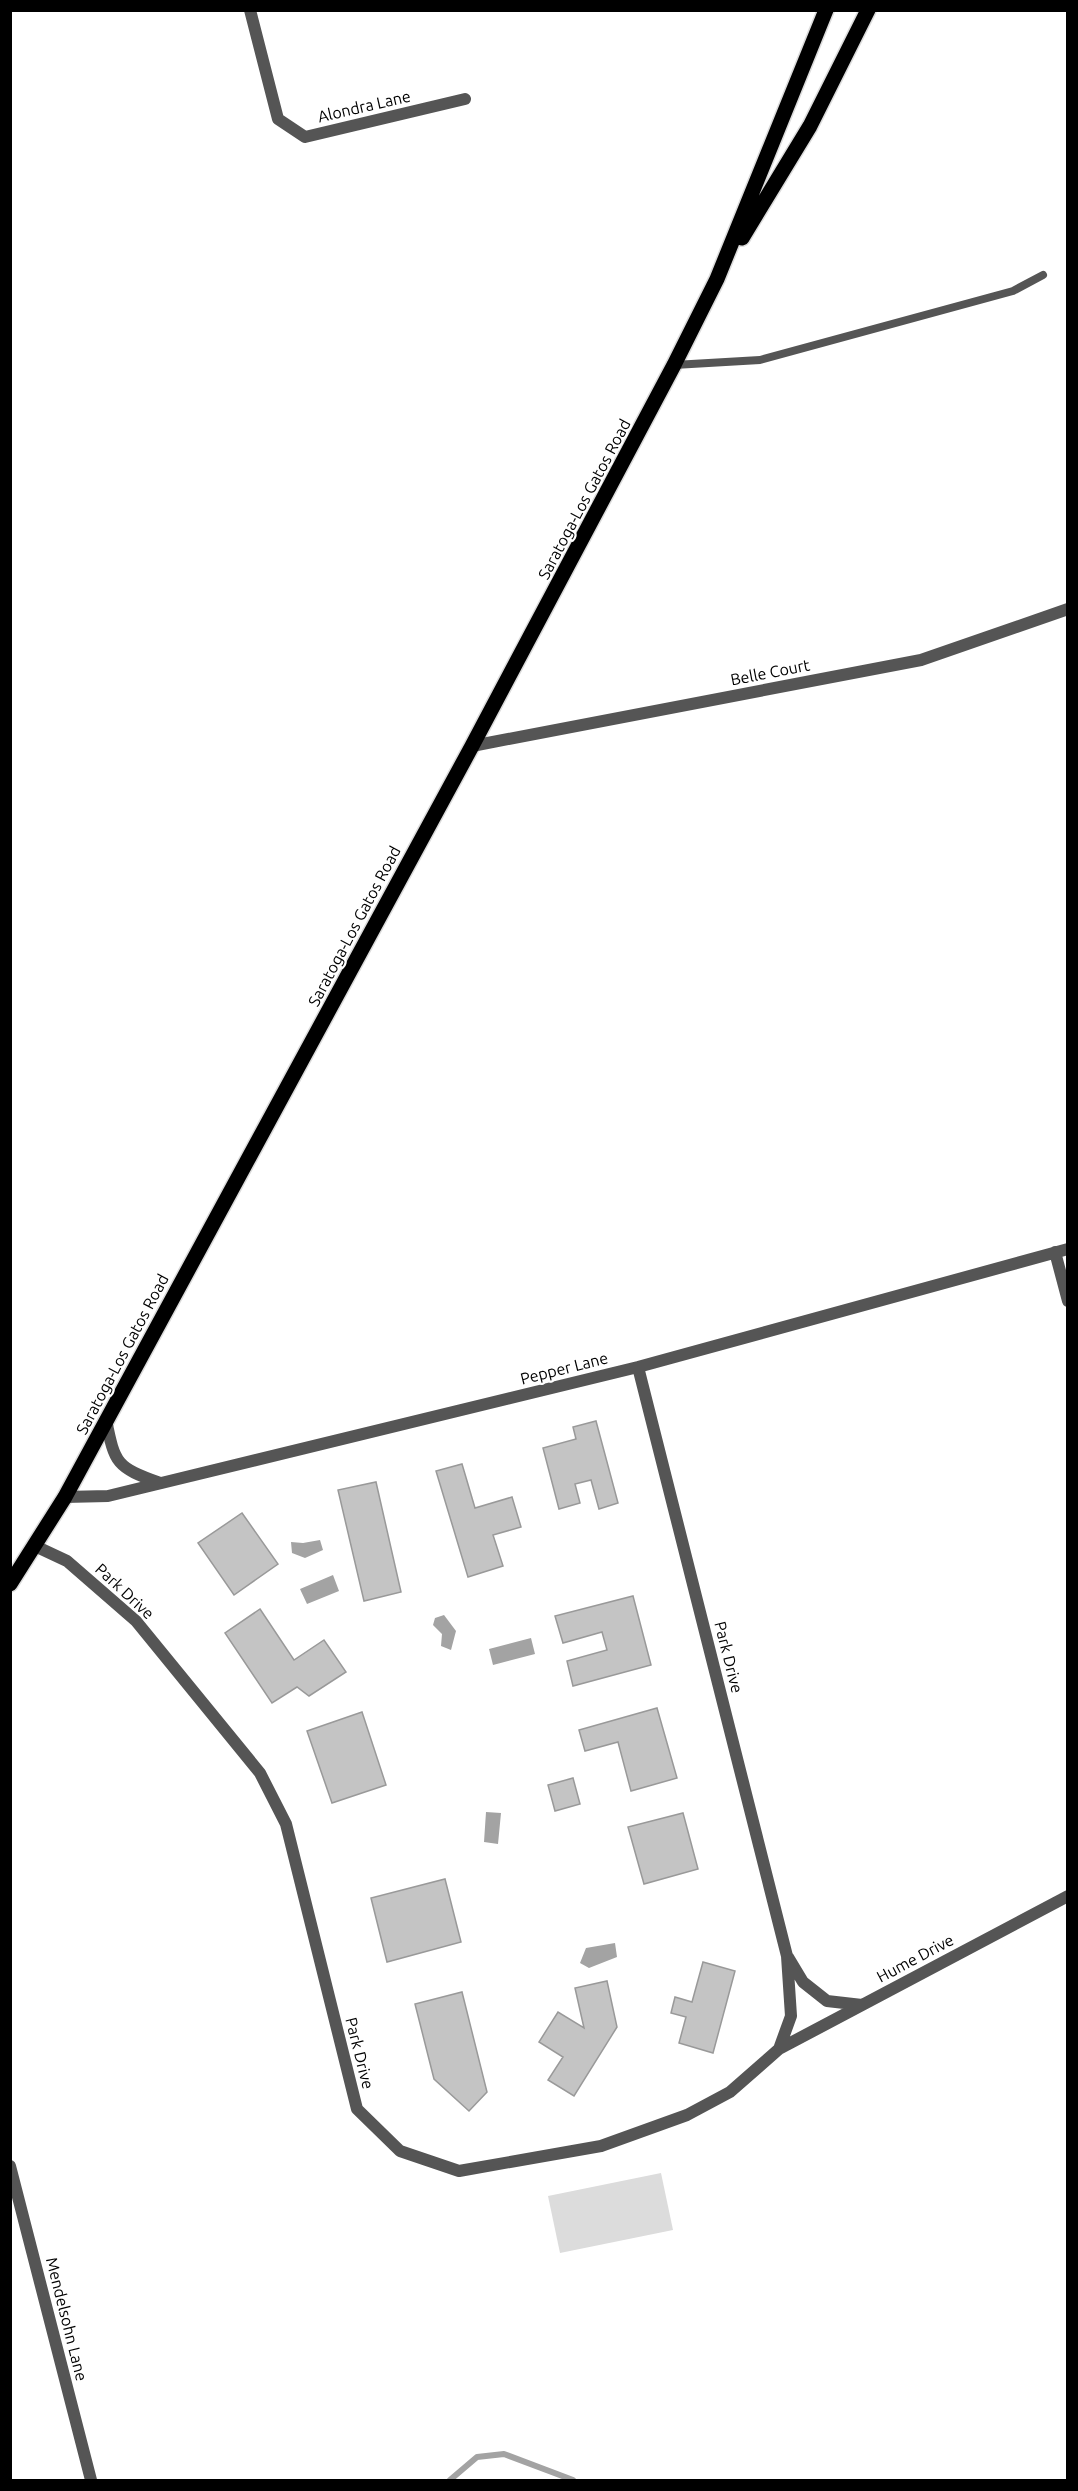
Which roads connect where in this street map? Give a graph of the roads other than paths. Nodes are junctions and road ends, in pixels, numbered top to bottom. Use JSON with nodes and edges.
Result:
{"nodes":[{"id":1,"x":250,"y":10,"type":"edge"},
{"id":2,"x":826,"y":10,"type":"edge"},
{"id":3,"x":868,"y":10,"type":"edge"},
{"id":4,"x":465,"y":99,"type":"dead end"},
{"id":5,"x":1043,"y":275,"type":"dead end"},
{"id":6,"x":717,"y":279,"type":"junction"},
{"id":7,"x":674,"y":365,"type":"junction"},
{"id":8,"x":1068,"y":609,"type":"edge"},
{"id":9,"x":472,"y":746,"type":"junction"},
{"id":10,"x":1061,"y":1250,"type":"edge"},
{"id":11,"x":1068,"y":1301,"type":"edge"},
{"id":12,"x":638,"y":1366,"type":"junction"},
{"id":13,"x":106,"y":1420,"type":"junction"},
{"id":14,"x":161,"y":1483,"type":"junction"},
{"id":15,"x":65,"y":1497,"type":"junction"},
{"id":16,"x":35,"y":1546,"type":"junction"},
{"id":17,"x":10,"y":1584,"type":"edge"},
{"id":18,"x":1068,"y":1896,"type":"edge"},
{"id":19,"x":788,"y":1956,"type":"junction"},
{"id":20,"x":862,"y":2005,"type":"junction"},
{"id":21,"x":778,"y":2049,"type":"junction"},
{"id":22,"x":10,"y":2166,"type":"edge"},
{"id":23,"x":91,"y":2481,"type":"edge"}],
"edges":[{"from":1,"to":4,"type":"street","name":"Alondra Lane"},
{"from":2,"to":6,"type":"main road","name":"Saratoga-Los Gatos Road"},
{"from":3,"to":6,"type":"main road","name":"Saratoga-Los Gatos Road"},
{"from":5,"to":7,"type":"lane"},
{"from":6,"to":7,"type":"main road","name":"Saratoga-Los Gatos Road"},
{"from":7,"to":9,"type":"main road","name":"Saratoga-Los Gatos Road"},
{"from":8,"to":9,"type":"street","name":"Belle Court"},
{"from":9,"to":13,"type":"main road","name":"Saratoga-Los Gatos Road"},
{"from":10,"to":11,"type":"street"},
{"from":10,"to":12,"type":"street","name":"Pepper Lane"},
{"from":12,"to":14,"type":"street","name":"Pepper Lane"},
{"from":12,"to":19,"type":"street","name":"Park Drive"},
{"from":13,"to":14,"type":"street"},
{"from":13,"to":15,"type":"main road","name":"Saratoga-Los Gatos Road"},
{"from":14,"to":15,"type":"street","name":"Pepper Lane"},
{"from":15,"to":16,"type":"main road","name":"Saratoga-Los Gatos Road"},
{"from":16,"to":17,"type":"main road","name":"Saratoga-Los Gatos Road"},
{"from":16,"to":21,"type":"street","name":"Park Drive"},
{"from":18,"to":20,"type":"street","name":"Hume Drive"},
{"from":19,"to":20,"type":"street","name":"Park Drive"},
{"from":19,"to":21,"type":"street","name":"Park Drive"},
{"from":20,"to":21,"type":"street","name":"Hume Drive"},
{"from":22,"to":23,"type":"street","name":"Mendelsohn Lane"}]}
